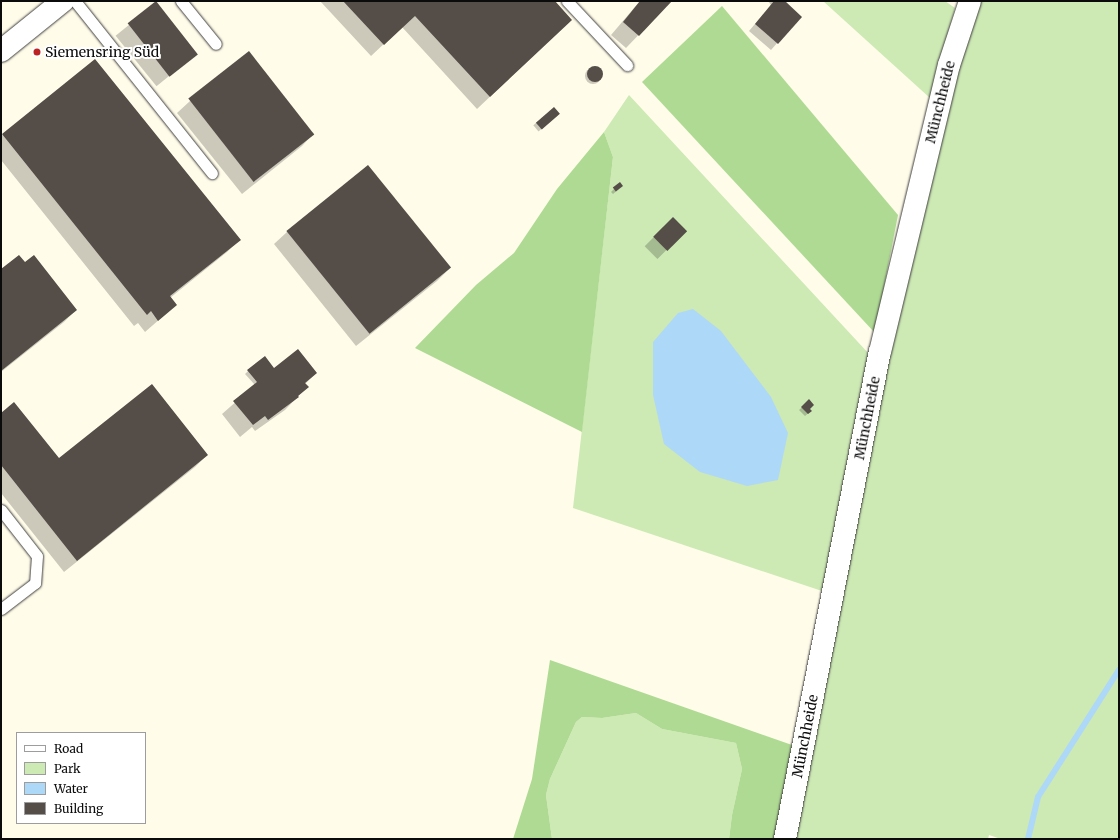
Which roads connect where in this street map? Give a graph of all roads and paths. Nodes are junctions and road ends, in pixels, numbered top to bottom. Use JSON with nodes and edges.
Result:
{"nodes":[{"id":1,"x":63,"y":1,"type":"edge"},
{"id":2,"x":75,"y":1,"type":"edge"},
{"id":3,"x":181,"y":1,"type":"edge"},
{"id":4,"x":567,"y":1,"type":"edge"},
{"id":5,"x":970,"y":1,"type":"edge"},
{"id":6,"x":216,"y":44,"type":"dead end"},
{"id":7,"x":1,"y":52,"type":"edge"},
{"id":8,"x":627,"y":65,"type":"dead end"},
{"id":9,"x":212,"y":173,"type":"dead end"},
{"id":10,"x":1,"y":510,"type":"edge"},
{"id":11,"x":1,"y":609,"type":"edge"},
{"id":12,"x":785,"y":839,"type":"edge"}],
"edges":[{"from":1,"to":7,"type":"street"},
{"from":2,"to":9,"type":"lane"},
{"from":3,"to":6,"type":"lane"},
{"from":4,"to":8,"type":"lane"},
{"from":5,"to":12,"type":"street","name":"Münchheide"},
{"from":10,"to":11,"type":"lane"}]}
